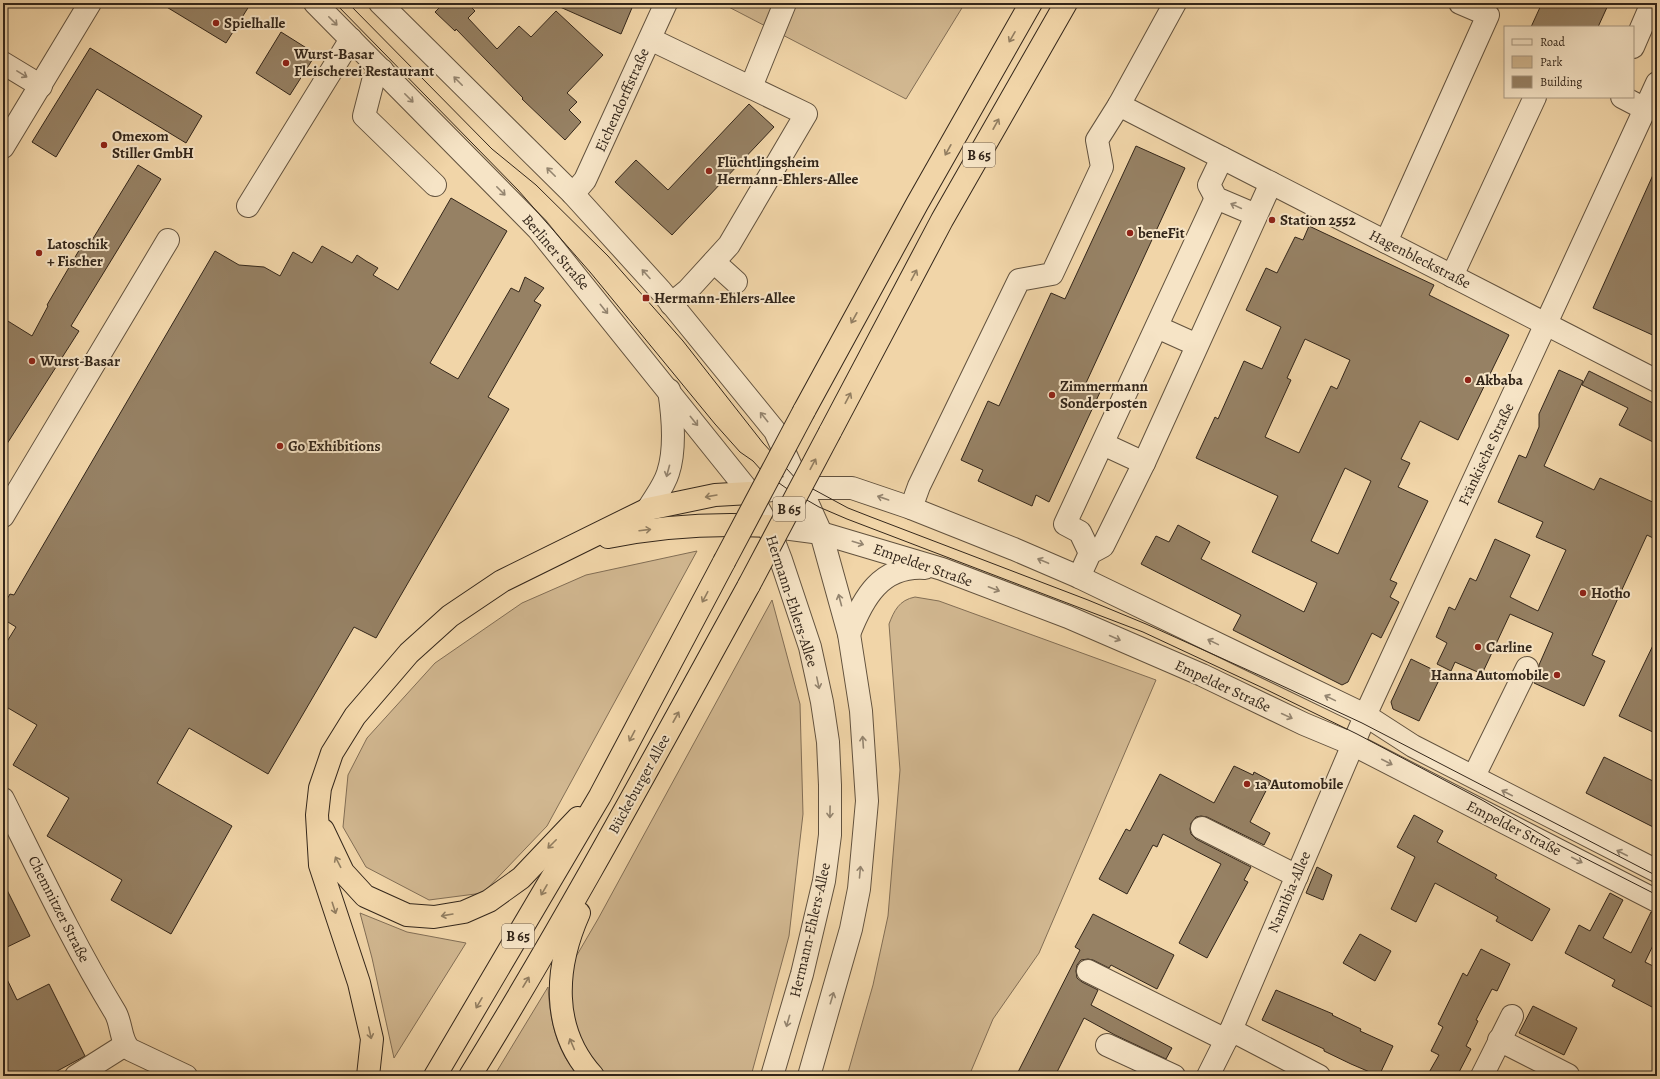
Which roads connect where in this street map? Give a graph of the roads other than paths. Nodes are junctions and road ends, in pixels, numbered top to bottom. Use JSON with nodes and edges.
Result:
{"nodes":[{"id":1,"x":315,"y":3,"type":"edge"},
{"id":2,"x":666,"y":3,"type":"edge"},
{"id":3,"x":785,"y":3,"type":"edge"},
{"id":4,"x":1032,"y":3,"type":"edge"},
{"id":5,"x":1066,"y":3,"type":"edge"},
{"id":6,"x":1175,"y":3,"type":"edge"},
{"id":7,"x":1460,"y":3,"type":"edge"},
{"id":8,"x":1652,"y":3,"type":"edge"},
{"id":9,"x":85,"y":5,"type":"edge"},
{"id":10,"x":386,"y":5,"type":"edge"},
{"id":11,"x":350,"y":39,"type":"junction"},
{"id":12,"x":650,"y":39,"type":"junction"},
{"id":13,"x":1634,"y":45,"type":"edge"},
{"id":14,"x":3,"y":63,"type":"edge"},
{"id":15,"x":382,"y":70,"type":"junction"},
{"id":16,"x":1657,"y":83,"type":"edge"},
{"id":17,"x":41,"y":86,"type":"junction"},
{"id":18,"x":751,"y":88,"type":"junction"},
{"id":19,"x":1535,"y":98,"type":"edge"},
{"id":20,"x":1624,"y":98,"type":"edge"},
{"id":21,"x":1119,"y":105,"type":"junction"},
{"id":22,"x":1645,"y":109,"type":"junction"},
{"id":23,"x":3,"y":147,"type":"edge"},
{"id":24,"x":1222,"y":158,"type":"junction"},
{"id":25,"x":1271,"y":182,"type":"junction"},
{"id":26,"x":435,"y":185,"type":"dead end"},
{"id":27,"x":573,"y":194,"type":"junction"},
{"id":28,"x":1216,"y":198,"type":"junction"},
{"id":29,"x":248,"y":206,"type":"dead end"},
{"id":30,"x":1256,"y":215,"type":"junction"},
{"id":31,"x":168,"y":240,"type":"dead end"},
{"id":32,"x":1386,"y":242,"type":"junction"},
{"id":33,"x":714,"y":262,"type":"junction"},
{"id":34,"x":1452,"y":276,"type":"junction"},
{"id":35,"x":736,"y":282,"type":"dead end"},
{"id":36,"x":672,"y":304,"type":"junction"},
{"id":37,"x":1546,"y":324,"type":"junction"},
{"id":38,"x":1157,"y":327,"type":"junction"},
{"id":39,"x":1197,"y":345,"type":"junction"},
{"id":40,"x":1657,"y":381,"type":"edge"},
{"id":41,"x":669,"y":390,"type":"junction"},
{"id":42,"x":780,"y":440,"type":"junction"},
{"id":43,"x":1103,"y":444,"type":"junction"},
{"id":44,"x":1144,"y":463,"type":"junction"},
{"id":45,"x":802,"y":488,"type":"junction"},
{"id":46,"x":750,"y":493,"type":"junction"},
{"id":47,"x":911,"y":508,"type":"junction"},
{"id":48,"x":648,"y":509,"type":"junction"},
{"id":49,"x":3,"y":516,"type":"edge"},
{"id":50,"x":733,"y":524,"type":"junction"},
{"id":51,"x":768,"y":526,"type":"junction"},
{"id":52,"x":821,"y":532,"type":"junction"},
{"id":53,"x":579,"y":542,"type":"junction"},
{"id":54,"x":1090,"y":553,"type":"junction"},
{"id":55,"x":942,"y":569,"type":"junction"},
{"id":56,"x":1079,"y":577,"type":"junction"},
{"id":57,"x":849,"y":634,"type":"junction"},
{"id":58,"x":1526,"y":668,"type":"dead end"},
{"id":59,"x":1365,"y":715,"type":"junction"},
{"id":60,"x":1352,"y":744,"type":"junction"},
{"id":61,"x":1474,"y":776,"type":"junction"},
{"id":62,"x":600,"y":796,"type":"junction"},
{"id":63,"x":3,"y":799,"type":"edge"},
{"id":64,"x":317,"y":815,"type":"junction"},
{"id":65,"x":617,"y":824,"type":"junction"},
{"id":66,"x":1202,"y":828,"type":"dead end"},
{"id":67,"x":1657,"y":871,"type":"edge"},
{"id":68,"x":1297,"y":876,"type":"junction"},
{"id":69,"x":1657,"y":901,"type":"edge"},
{"id":70,"x":1088,"y":970,"type":"dead end"},
{"id":71,"x":1512,"y":1016,"type":"dead end"},
{"id":72,"x":1229,"y":1035,"type":"junction"},
{"id":73,"x":1499,"y":1040,"type":"junction"},
{"id":74,"x":125,"y":1045,"type":"junction"},
{"id":75,"x":1107,"y":1045,"type":"dead end"},
{"id":76,"x":1568,"y":1074,"type":"dead end"},
{"id":77,"x":76,"y":1076,"type":"edge"},
{"id":78,"x":186,"y":1076,"type":"edge"},
{"id":79,"x":368,"y":1076,"type":"edge"},
{"id":80,"x":435,"y":1076,"type":"edge"},
{"id":81,"x":470,"y":1076,"type":"edge"},
{"id":82,"x":593,"y":1076,"type":"edge"},
{"id":83,"x":772,"y":1076,"type":"edge"},
{"id":84,"x":808,"y":1076,"type":"edge"},
{"id":85,"x":1174,"y":1076,"type":"edge"},
{"id":86,"x":1208,"y":1076,"type":"edge"},
{"id":87,"x":1319,"y":1076,"type":"edge"},
{"id":88,"x":1482,"y":1076,"type":"edge"}],
"edges":[{"from":1,"to":11,"type":"street","name":"Berliner Straße","one_way":true},
{"from":2,"to":12,"type":"street","name":"Eichendorffstraße"},
{"from":3,"to":18,"type":"street"},
{"from":4,"to":62,"type":"highway","name":"Bückeburger Allee","number":"B 65","one_way":true,"bridge":true},
{"from":65,"to":5,"type":"highway","name":"Bückeburger Allee","number":"B 65","one_way":true,"bridge":true},
{"from":6,"to":21,"type":"street"},
{"from":7,"to":32,"type":"street"},
{"from":8,"to":13,"type":"street"},
{"from":9,"to":17,"type":"street"},
{"from":27,"to":10,"type":"street","one_way":true},
{"from":11,"to":15,"type":"street","name":"Berliner Straße"},
{"from":11,"to":29,"type":"street"},
{"from":12,"to":18,"type":"street"},
{"from":12,"to":27,"type":"street","name":"Eichendorffstraße"},
{"from":14,"to":17,"type":"street","one_way":true},
{"from":15,"to":26,"type":"street"},
{"from":15,"to":41,"type":"street","name":"Berliner Straße","one_way":true},
{"from":16,"to":22,"type":"street","name":"Fränkische Straße"},
{"from":17,"to":23,"type":"street"},
{"from":18,"to":33,"type":"street"},
{"from":19,"to":34,"type":"street"},
{"from":20,"to":22,"type":"street"},
{"from":21,"to":24,"type":"street","name":"Hagenbleckstraße"},
{"from":21,"to":47,"type":"street"},
{"from":22,"to":37,"type":"street","name":"Fränkische Straße"},
{"from":24,"to":25,"type":"street","name":"Hagenbleckstraße"},
{"from":24,"to":28,"type":"street"},
{"from":25,"to":30,"type":"street"},
{"from":25,"to":32,"type":"street","name":"Hagenbleckstraße"},
{"from":36,"to":27,"type":"street","one_way":true},
{"from":30,"to":28,"type":"street","one_way":true},
{"from":28,"to":38,"type":"street"},
{"from":30,"to":39,"type":"street"},
{"from":31,"to":49,"type":"street"},
{"from":32,"to":34,"type":"street","name":"Hagenbleckstraße"},
{"from":33,"to":35,"type":"street"},
{"from":33,"to":36,"type":"street"},
{"from":34,"to":37,"type":"street","name":"Hagenbleckstraße"},
{"from":42,"to":36,"type":"street","one_way":true},
{"from":37,"to":40,"type":"street","name":"Hagenbleckstraße"},
{"from":37,"to":59,"type":"street","name":"Fränkische Straße"},
{"from":38,"to":39,"type":"street"},
{"from":38,"to":43,"type":"street"},
{"from":39,"to":44,"type":"street"},
{"from":41,"to":46,"type":"street","name":"Berliner Straße","one_way":true},
{"from":41,"to":48,"type":"street","one_way":true},
{"from":42,"to":45,"type":"street"},
{"from":42,"to":46,"type":"street"},
{"from":43,"to":44,"type":"street"},
{"from":43,"to":54,"type":"street"},
{"from":44,"to":54,"type":"street"},
{"from":45,"to":46,"type":"street"},
{"from":47,"to":45,"type":"street","name":"Empelder Straße","one_way":true},
{"from":45,"to":52,"type":"street"},
{"from":46,"to":48,"type":"highway","one_way":true},
{"from":46,"to":50,"type":"street"},
{"from":46,"to":51,"type":"street","name":"Berliner Straße"},
{"from":56,"to":47,"type":"street","name":"Empelder Straße","one_way":true},
{"from":48,"to":53,"type":"highway"},
{"from":50,"to":51,"type":"highway"},
{"from":53,"to":50,"type":"highway","one_way":true},
{"from":51,"to":52,"type":"street","name":"Empelder Straße"},
{"from":51,"to":83,"type":"street","name":"Hermann-Ehlers-Allee","one_way":true},
{"from":52,"to":55,"type":"street","name":"Empelder Straße","one_way":true},
{"from":57,"to":52,"type":"street","one_way":true},
{"from":53,"to":64,"type":"highway"},
{"from":54,"to":56,"type":"street"},
{"from":55,"to":57,"type":"street"},
{"from":55,"to":60,"type":"street","name":"Empelder Straße","one_way":true},
{"from":59,"to":56,"type":"street","name":"Empelder Straße","one_way":true},
{"from":84,"to":57,"type":"street","one_way":true},
{"from":58,"to":61,"type":"street"},
{"from":59,"to":60,"type":"street","name":"Fränkische Straße"},
{"from":59,"to":61,"type":"street","name":"Empelder Straße"},
{"from":60,"to":68,"type":"street","name":"Namibia-Allee"},
{"from":60,"to":69,"type":"street","name":"Empelder Straße","one_way":true},
{"from":67,"to":61,"type":"street","name":"Empelder Straße","one_way":true},
{"from":62,"to":64,"type":"highway","one_way":true},
{"from":62,"to":80,"type":"highway","name":"Bückeburger Allee","number":"B 65","one_way":true},
{"from":63,"to":74,"type":"street","name":"Chemnitzer Straße"},
{"from":64,"to":79,"type":"highway","one_way":true},
{"from":81,"to":65,"type":"highway","name":"Bückeburger Allee","number":"B 65","one_way":true},
{"from":82,"to":65,"type":"highway","one_way":true},
{"from":66,"to":68,"type":"street"},
{"from":68,"to":72,"type":"street","name":"Namibia-Allee"},
{"from":70,"to":72,"type":"street"},
{"from":71,"to":73,"type":"street"},
{"from":72,"to":86,"type":"street","name":"Namibia-Allee"},
{"from":72,"to":87,"type":"street"},
{"from":73,"to":76,"type":"street"},
{"from":73,"to":88,"type":"street"},
{"from":74,"to":77,"type":"street"},
{"from":74,"to":78,"type":"street"},
{"from":75,"to":85,"type":"street"}]}
